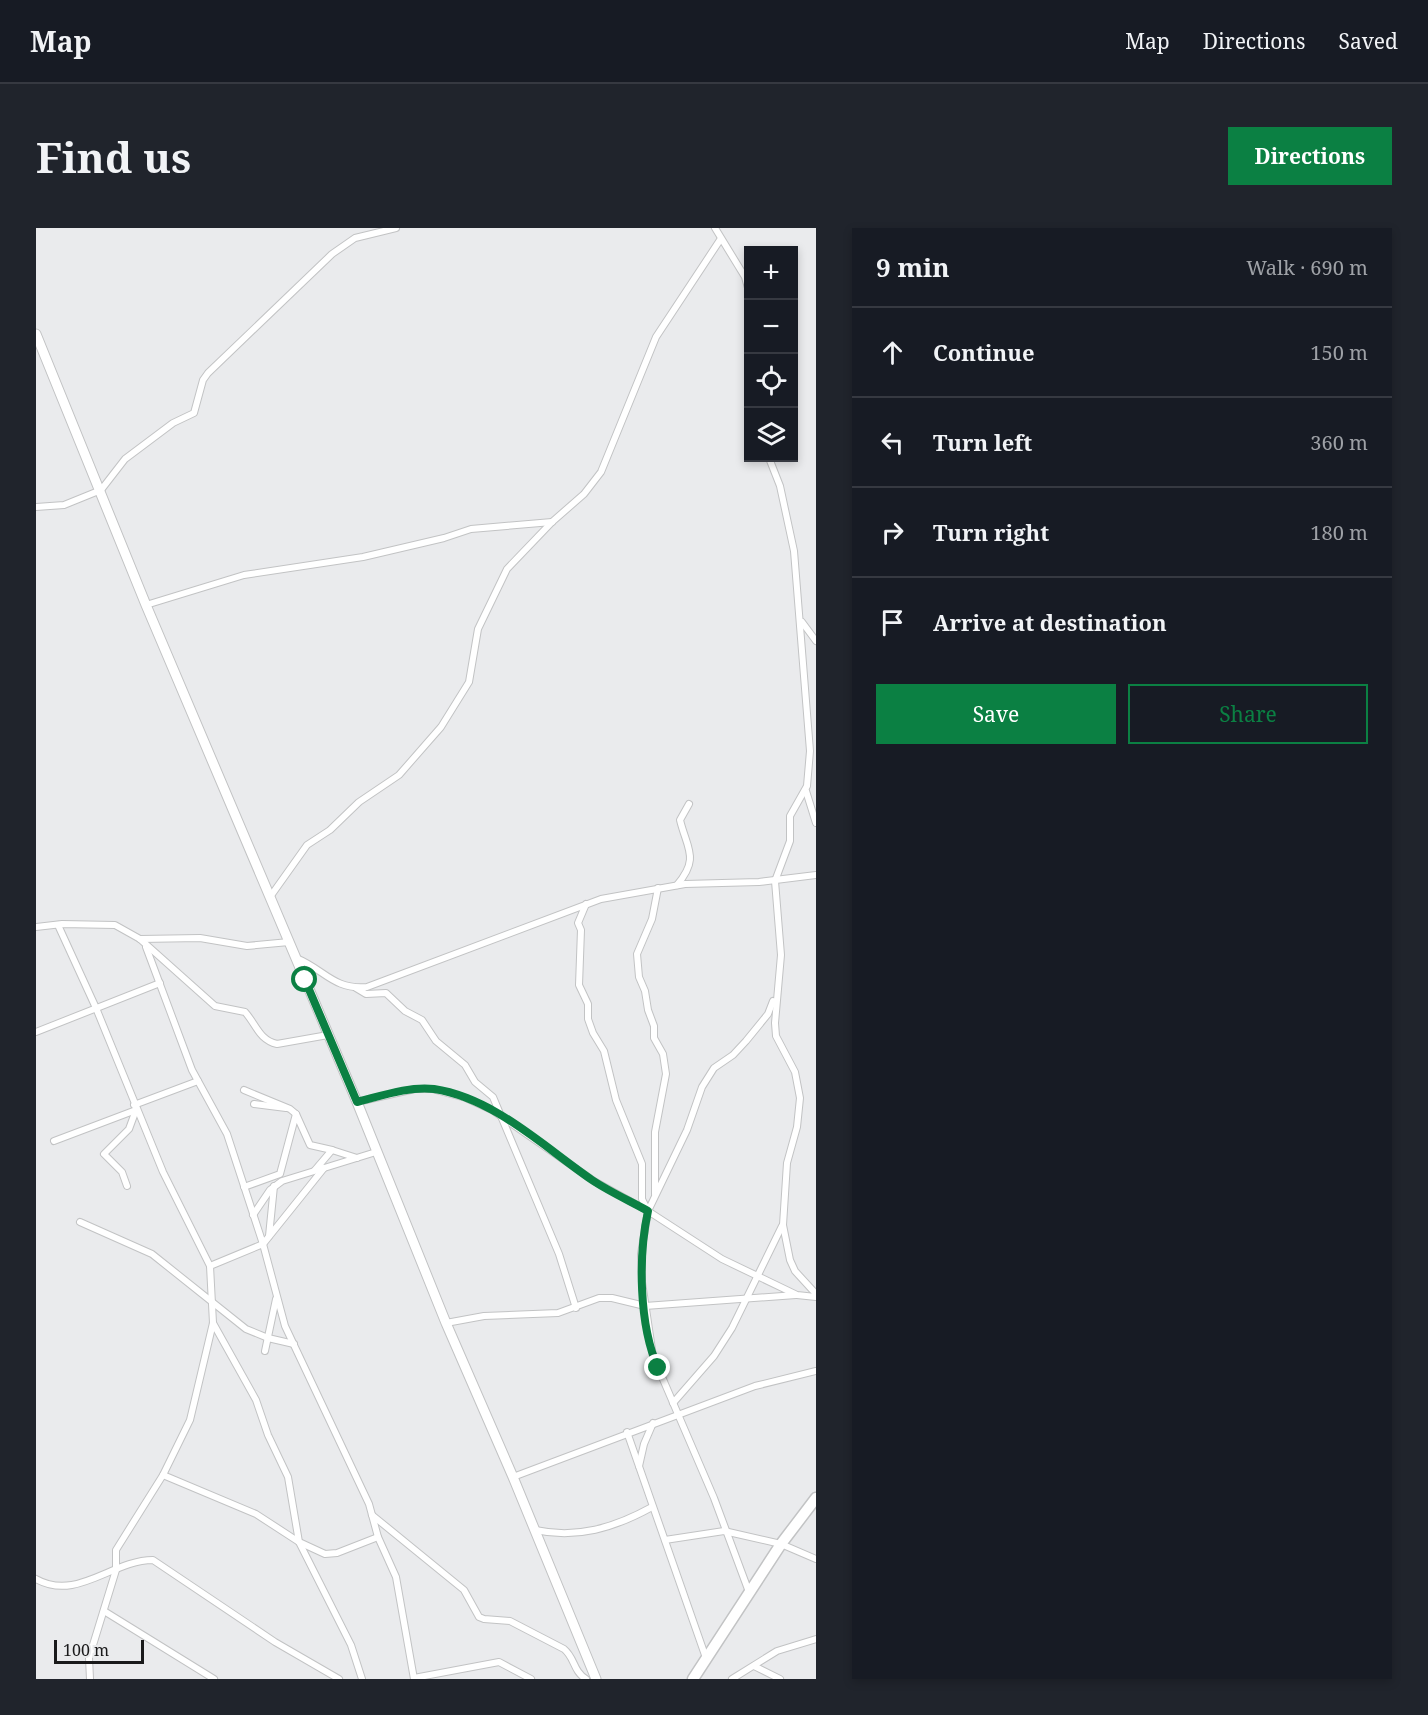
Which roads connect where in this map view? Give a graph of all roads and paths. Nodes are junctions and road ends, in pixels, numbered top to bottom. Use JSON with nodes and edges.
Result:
{"nodes":[{"id":1,"x":396,"y":228,"type":"edge"},
{"id":2,"x":715,"y":228,"type":"edge"},
{"id":3,"x":720,"y":240,"type":"junction"},
{"id":4,"x":744,"y":278,"type":"edge"},
{"id":5,"x":36,"y":334,"type":"edge"},
{"id":6,"x":770,"y":462,"type":"edge"},
{"id":7,"x":101,"y":490,"type":"junction"},
{"id":8,"x":36,"y":507,"type":"edge"},
{"id":9,"x":552,"y":522,"type":"junction"},
{"id":10,"x":146,"y":605,"type":"junction"},
{"id":11,"x":801,"y":619,"type":"junction"},
{"id":12,"x":816,"y":641,"type":"edge"},
{"id":13,"x":806,"y":791,"type":"junction"},
{"id":14,"x":689,"y":804,"type":"dead end"},
{"id":15,"x":816,"y":823,"type":"edge"},
{"id":16,"x":816,"y":875,"type":"edge"},
{"id":17,"x":775,"y":880,"type":"junction"},
{"id":18,"x":676,"y":885,"type":"junction"},
{"id":19,"x":658,"y":888,"type":"junction"},
{"id":20,"x":270,"y":897,"type":"junction"},
{"id":21,"x":586,"y":904,"type":"junction"},
{"id":22,"x":57,"y":925,"type":"junction"},
{"id":23,"x":36,"y":927,"type":"edge"},
{"id":24,"x":140,"y":939,"type":"junction"},
{"id":25,"x":289,"y":942,"type":"junction"},
{"id":26,"x":146,"y":947,"type":"junction"},
{"id":27,"x":296,"y":958,"type":"junction"},
{"id":28,"x":160,"y":983,"type":"junction"},
{"id":29,"x":356,"y":988,"type":"junction"},
{"id":30,"x":777,"y":992,"type":"junction"},
{"id":31,"x":96,"y":1008,"type":"junction"},
{"id":32,"x":36,"y":1032,"type":"edge"},
{"id":33,"x":328,"y":1035,"type":"junction"},
{"id":34,"x":198,"y":1081,"type":"junction"},
{"id":35,"x":244,"y":1090,"type":"dead end"},
{"id":36,"x":357,"y":1102,"type":"junction"},
{"id":37,"x":254,"y":1104,"type":"dead end"},
{"id":38,"x":135,"y":1107,"type":"junction"},
{"id":39,"x":288,"y":1108,"type":"junction"},
{"id":40,"x":296,"y":1114,"type":"junction"},
{"id":41,"x":499,"y":1115,"type":"junction"},
{"id":42,"x":54,"y":1141,"type":"dead end"},
{"id":43,"x":332,"y":1150,"type":"junction"},
{"id":44,"x":376,"y":1152,"type":"junction"},
{"id":45,"x":357,"y":1158,"type":"junction"},
{"id":46,"x":324,"y":1168,"type":"junction"},
{"id":47,"x":315,"y":1171,"type":"junction"},
{"id":48,"x":127,"y":1186,"type":"dead end"},
{"id":49,"x":274,"y":1186,"type":"junction"},
{"id":50,"x":244,"y":1187,"type":"junction"},
{"id":51,"x":655,"y":1197,"type":"junction"},
{"id":52,"x":648,"y":1211,"type":"junction"},
{"id":53,"x":253,"y":1215,"type":"junction"},
{"id":54,"x":80,"y":1222,"type":"dead end"},
{"id":55,"x":783,"y":1225,"type":"junction"},
{"id":56,"x":269,"y":1237,"type":"junction"},
{"id":57,"x":263,"y":1244,"type":"junction"},
{"id":58,"x":210,"y":1266,"type":"junction"},
{"id":59,"x":756,"y":1277,"type":"junction"},
{"id":60,"x":797,"y":1295,"type":"junction"},
{"id":61,"x":816,"y":1295,"type":"edge"},
{"id":62,"x":276,"y":1296,"type":"junction"},
{"id":63,"x":744,"y":1299,"type":"junction"},
{"id":64,"x":211,"y":1300,"type":"junction"},
{"id":65,"x":645,"y":1306,"type":"junction"},
{"id":66,"x":576,"y":1308,"type":"junction"},
{"id":67,"x":213,"y":1323,"type":"junction"},
{"id":68,"x":446,"y":1323,"type":"junction"},
{"id":69,"x":266,"y":1338,"type":"junction"},
{"id":70,"x":294,"y":1344,"type":"junction"},
{"id":71,"x":264,"y":1351,"type":"dead end"},
{"id":72,"x":816,"y":1371,"type":"edge"},
{"id":73,"x":673,"y":1403,"type":"junction"},
{"id":74,"x":678,"y":1416,"type":"junction"},
{"id":75,"x":653,"y":1423,"type":"junction"},
{"id":76,"x":627,"y":1432,"type":"junction"},
{"id":77,"x":639,"y":1467,"type":"junction"},
{"id":78,"x":163,"y":1475,"type":"junction"},
{"id":79,"x":513,"y":1477,"type":"junction"},
{"id":80,"x":815,"y":1502,"type":"edge"},
{"id":81,"x":652,"y":1507,"type":"junction"},
{"id":82,"x":372,"y":1514,"type":"junction"},
{"id":83,"x":534,"y":1530,"type":"junction"},
{"id":84,"x":724,"y":1531,"type":"junction"},
{"id":85,"x":378,"y":1538,"type":"junction"},
{"id":86,"x":665,"y":1540,"type":"junction"},
{"id":87,"x":298,"y":1542,"type":"junction"},
{"id":88,"x":781,"y":1544,"type":"junction"},
{"id":89,"x":815,"y":1560,"type":"edge"},
{"id":90,"x":116,"y":1570,"type":"junction"},
{"id":91,"x":36,"y":1579,"type":"edge"},
{"id":92,"x":749,"y":1593,"type":"junction"},
{"id":93,"x":104,"y":1611,"type":"junction"},
{"id":94,"x":816,"y":1638,"type":"edge"},
{"id":95,"x":706,"y":1658,"type":"junction"},
{"id":96,"x":754,"y":1666,"type":"junction"},
{"id":97,"x":91,"y":1678,"type":"edge"},
{"id":98,"x":414,"y":1678,"type":"edge"},
{"id":99,"x":214,"y":1679,"type":"edge"},
{"id":100,"x":339,"y":1679,"type":"edge"},
{"id":101,"x":362,"y":1679,"type":"edge"},
{"id":102,"x":531,"y":1679,"type":"edge"},
{"id":103,"x":586,"y":1679,"type":"edge"},
{"id":104,"x":596,"y":1679,"type":"edge"},
{"id":105,"x":693,"y":1679,"type":"edge"},
{"id":106,"x":732,"y":1679,"type":"edge"},
{"id":107,"x":780,"y":1679,"type":"edge"}],
"edges":[{"from":1,"to":7,"type":"street"},
{"from":2,"to":3,"type":"street"},
{"from":3,"to":4,"type":"street"},
{"from":3,"to":9,"type":"street"},
{"from":5,"to":7,"type":"main road"},
{"from":6,"to":11,"type":"street"},
{"from":7,"to":8,"type":"street"},
{"from":7,"to":10,"type":"main road"},
{"from":9,"to":10,"type":"street"},
{"from":9,"to":20,"type":"street"},
{"from":10,"to":20,"type":"main road"},
{"from":11,"to":12,"type":"street"},
{"from":11,"to":13,"type":"street"},
{"from":13,"to":15,"type":"street"},
{"from":13,"to":17,"type":"street"},
{"from":14,"to":18,"type":"street"},
{"from":16,"to":17,"type":"street"},
{"from":17,"to":18,"type":"street"},
{"from":17,"to":30,"type":"street"},
{"from":18,"to":19,"type":"street"},
{"from":19,"to":21,"type":"street"},
{"from":19,"to":51,"type":"street"},
{"from":20,"to":25,"type":"main road"},
{"from":21,"to":29,"type":"street"},
{"from":21,"to":52,"type":"street"},
{"from":22,"to":23,"type":"street"},
{"from":22,"to":24,"type":"street"},
{"from":22,"to":31,"type":"street"},
{"from":24,"to":25,"type":"street"},
{"from":24,"to":26,"type":"street"},
{"from":25,"to":27,"type":"main road"},
{"from":26,"to":28,"type":"street"},
{"from":26,"to":33,"type":"street"},
{"from":27,"to":29,"type":"street"},
{"from":27,"to":33,"type":"main road"},
{"from":28,"to":31,"type":"street"},
{"from":28,"to":34,"type":"street"},
{"from":29,"to":41,"type":"street"},
{"from":30,"to":51,"type":"street"},
{"from":30,"to":55,"type":"street"},
{"from":31,"to":32,"type":"street"},
{"from":31,"to":38,"type":"street"},
{"from":33,"to":36,"type":"main road"},
{"from":34,"to":38,"type":"street"},
{"from":34,"to":50,"type":"street"},
{"from":35,"to":39,"type":"street"},
{"from":36,"to":41,"type":"street"},
{"from":36,"to":44,"type":"main road"},
{"from":37,"to":39,"type":"street"},
{"from":38,"to":42,"type":"street"},
{"from":38,"to":48,"type":"street"},
{"from":38,"to":58,"type":"street"},
{"from":39,"to":40,"type":"street"},
{"from":40,"to":43,"type":"street"},
{"from":40,"to":50,"type":"street"},
{"from":41,"to":52,"type":"street"},
{"from":41,"to":66,"type":"street"},
{"from":43,"to":45,"type":"street"},
{"from":43,"to":47,"type":"street"},
{"from":44,"to":45,"type":"street"},
{"from":44,"to":68,"type":"main road"},
{"from":45,"to":46,"type":"street"},
{"from":46,"to":47,"type":"street"},
{"from":46,"to":56,"type":"street"},
{"from":47,"to":49,"type":"street"},
{"from":49,"to":53,"type":"street"},
{"from":49,"to":56,"type":"street"},
{"from":50,"to":53,"type":"street"},
{"from":51,"to":52,"type":"street"},
{"from":52,"to":59,"type":"street"},
{"from":52,"to":65,"type":"street"},
{"from":53,"to":57,"type":"street"},
{"from":54,"to":64,"type":"street"},
{"from":55,"to":59,"type":"street"},
{"from":55,"to":61,"type":"street"},
{"from":56,"to":57,"type":"street"},
{"from":57,"to":58,"type":"street"},
{"from":57,"to":62,"type":"street"},
{"from":58,"to":64,"type":"street"},
{"from":59,"to":60,"type":"street"},
{"from":59,"to":63,"type":"street"},
{"from":60,"to":61,"type":"street"},
{"from":60,"to":63,"type":"street"},
{"from":62,"to":69,"type":"street"},
{"from":62,"to":70,"type":"street"},
{"from":63,"to":65,"type":"street"},
{"from":63,"to":73,"type":"street"},
{"from":64,"to":67,"type":"street"},
{"from":64,"to":69,"type":"street"},
{"from":65,"to":66,"type":"street"},
{"from":65,"to":73,"type":"street"},
{"from":66,"to":68,"type":"street"},
{"from":67,"to":78,"type":"street"},
{"from":67,"to":87,"type":"street"},
{"from":68,"to":79,"type":"main road"},
{"from":69,"to":70,"type":"street"},
{"from":69,"to":71,"type":"street"},
{"from":70,"to":82,"type":"street"},
{"from":72,"to":74,"type":"street"},
{"from":73,"to":74,"type":"street"},
{"from":74,"to":75,"type":"street"},
{"from":74,"to":84,"type":"street"},
{"from":75,"to":76,"type":"street"},
{"from":75,"to":77,"type":"street"},
{"from":76,"to":77,"type":"street"},
{"from":76,"to":79,"type":"street"},
{"from":77,"to":81,"type":"street"},
{"from":78,"to":87,"type":"street"},
{"from":78,"to":90,"type":"street"},
{"from":79,"to":83,"type":"main road"},
{"from":80,"to":88,"type":"highway"},
{"from":81,"to":83,"type":"street"},
{"from":81,"to":86,"type":"street"},
{"from":82,"to":85,"type":"street"},
{"from":82,"to":103,"type":"street"},
{"from":83,"to":104,"type":"main road"},
{"from":84,"to":86,"type":"street"},
{"from":84,"to":88,"type":"street"},
{"from":84,"to":92,"type":"street"},
{"from":85,"to":87,"type":"street"},
{"from":85,"to":98,"type":"street"},
{"from":86,"to":95,"type":"street"},
{"from":87,"to":101,"type":"street"},
{"from":88,"to":89,"type":"street"},
{"from":88,"to":92,"type":"highway"},
{"from":90,"to":91,"type":"street"},
{"from":90,"to":93,"type":"street"},
{"from":90,"to":100,"type":"street"},
{"from":92,"to":95,"type":"highway"},
{"from":93,"to":97,"type":"street"},
{"from":93,"to":99,"type":"street"},
{"from":94,"to":96,"type":"street"},
{"from":95,"to":105,"type":"highway"},
{"from":96,"to":106,"type":"street"},
{"from":96,"to":107,"type":"street"},
{"from":98,"to":102,"type":"street"}]}
